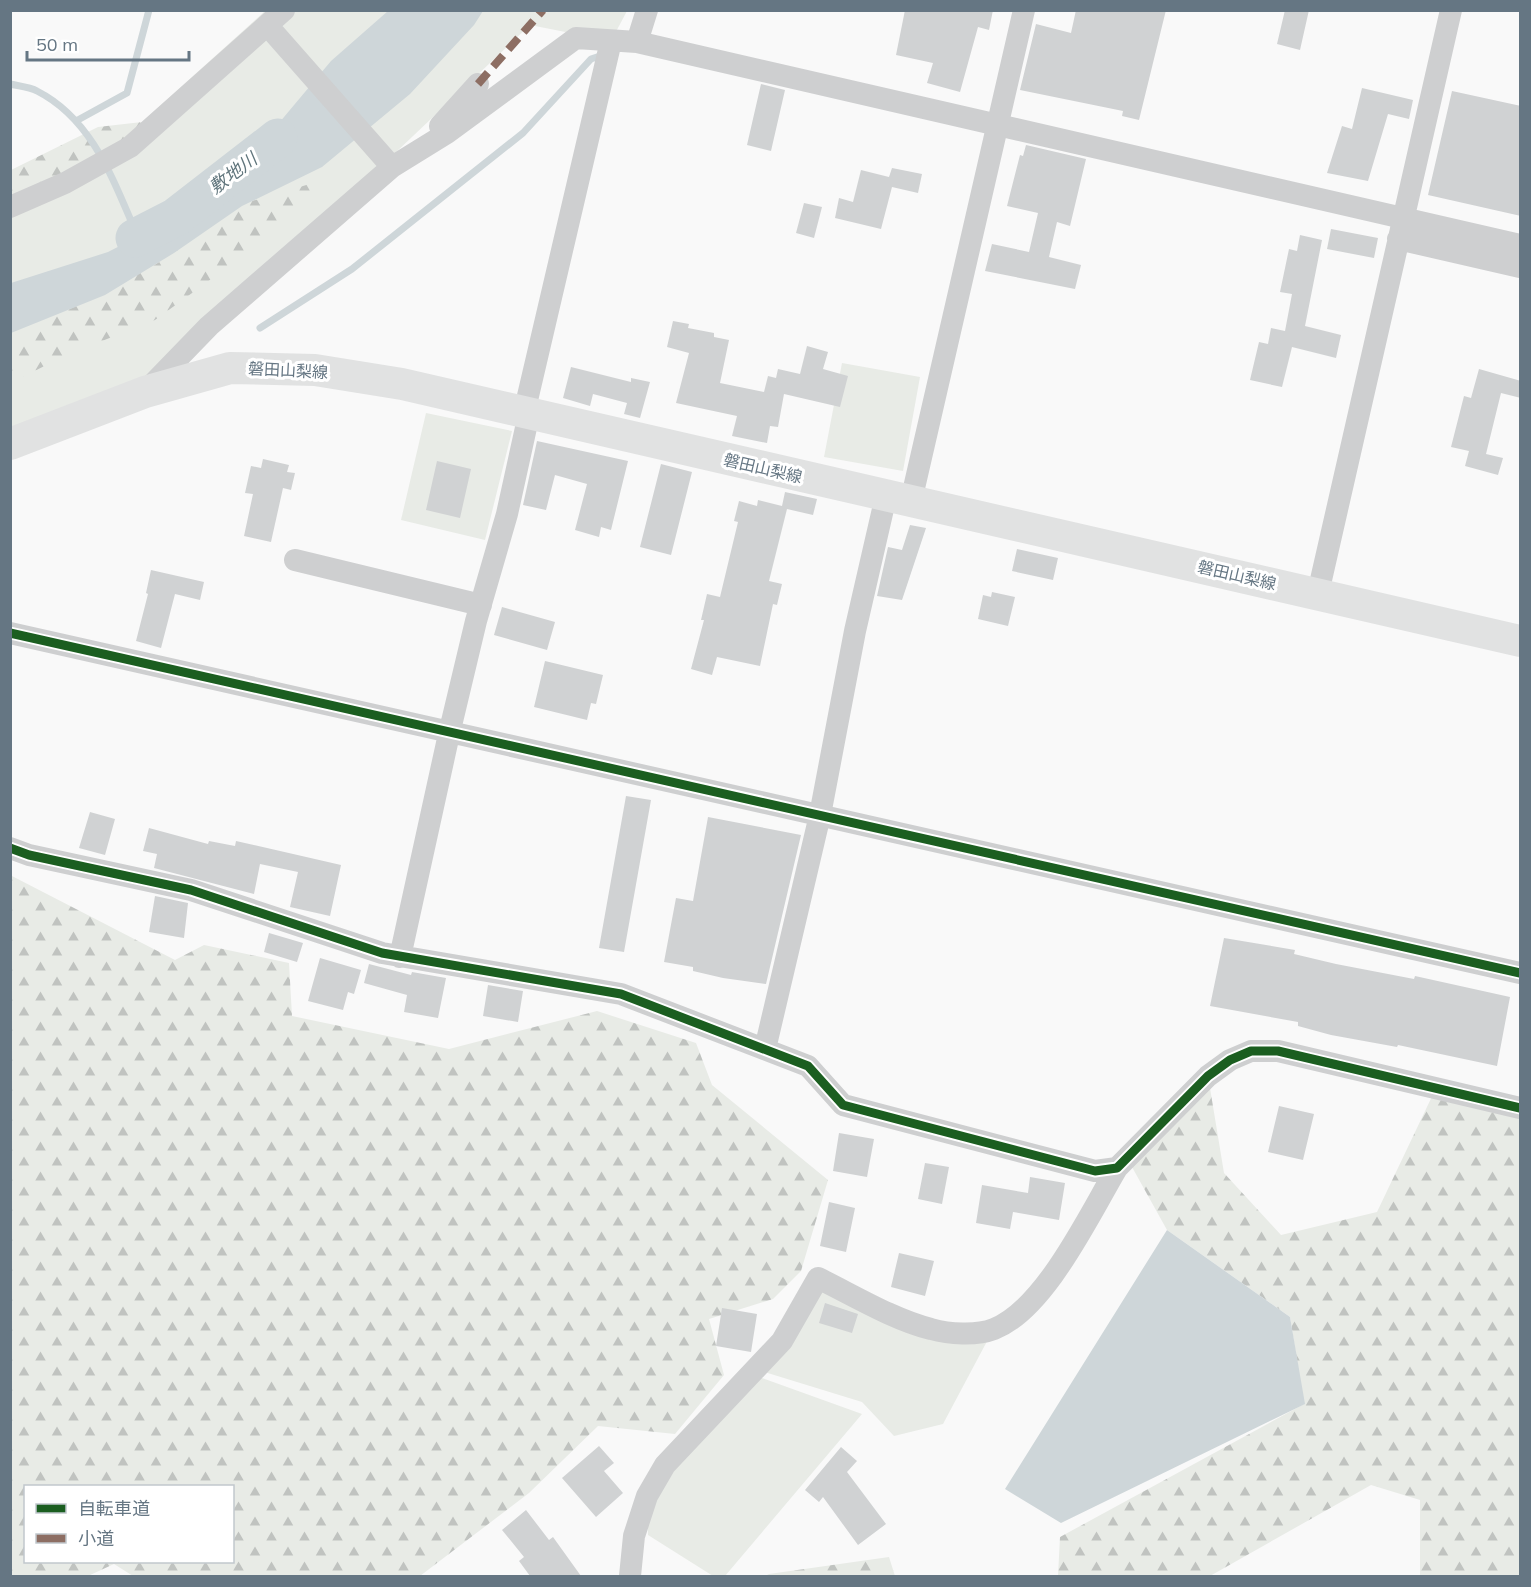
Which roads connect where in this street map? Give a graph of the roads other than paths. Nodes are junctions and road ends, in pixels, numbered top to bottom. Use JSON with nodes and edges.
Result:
{"nodes":[{"id":1,"x":647,"y":10,"type":"edge"},
{"id":2,"x":1024,"y":10,"type":"edge"},
{"id":3,"x":1450,"y":10,"type":"edge"},
{"id":4,"x":276,"y":21,"type":"edge"},
{"id":5,"x":611,"y":41,"type":"junction"},
{"id":6,"x":637,"y":42,"type":"junction"},
{"id":7,"x":478,"y":84,"type":"dead end"},
{"id":8,"x":997,"y":127,"type":"junction"},
{"id":9,"x":414,"y":154,"type":"junction"},
{"id":10,"x":388,"y":161,"type":"junction"},
{"id":11,"x":10,"y":207,"type":"edge"},
{"id":12,"x":1400,"y":230,"type":"junction"},
{"id":13,"x":1521,"y":245,"type":"edge"},
{"id":14,"x":1521,"y":267,"type":"edge"},
{"id":15,"x":145,"y":392,"type":"junction"},
{"id":16,"x":526,"y":414,"type":"junction"},
{"id":17,"x":10,"y":444,"type":"edge"},
{"id":18,"x":899,"y":498,"type":"junction"},
{"id":19,"x":295,"y":560,"type":"dead end"},
{"id":20,"x":1318,"y":593,"type":"junction"},
{"id":21,"x":481,"y":605,"type":"junction"},
{"id":22,"x":10,"y":633,"type":"edge"},
{"id":23,"x":1521,"y":641,"type":"edge"},
{"id":24,"x":449,"y":734,"type":"junction"},
{"id":25,"x":820,"y":815,"type":"junction"},
{"id":26,"x":10,"y":848,"type":"edge"},
{"id":27,"x":400,"y":957,"type":"junction"},
{"id":28,"x":1521,"y":973,"type":"edge"},
{"id":29,"x":765,"y":1049,"type":"junction"},
{"id":30,"x":1521,"y":1108,"type":"edge"},
{"id":31,"x":1117,"y":1168,"type":"junction"},
{"id":32,"x":627,"y":1574,"type":"edge"}],
"edges":[{"from":1,"to":6,"type":"street"},
{"from":2,"to":8,"type":"street"},
{"from":3,"to":12,"type":"street"},
{"from":4,"to":10,"type":"street"},
{"from":4,"to":11,"type":"street"},
{"from":5,"to":6,"type":"street"},
{"from":5,"to":9,"type":"street"},
{"from":5,"to":16,"type":"street"},
{"from":6,"to":8,"type":"street"},
{"from":7,"to":9,"type":"street"},
{"from":8,"to":12,"type":"street"},
{"from":8,"to":18,"type":"street"},
{"from":9,"to":10,"type":"street"},
{"from":10,"to":15,"type":"street"},
{"from":12,"to":13,"type":"street"},
{"from":12,"to":14,"type":"street"},
{"from":12,"to":20,"type":"street"},
{"from":15,"to":16,"type":"main road","name":"磐田山梨線"},
{"from":15,"to":17,"type":"main road","name":"磐田山梨線"},
{"from":16,"to":18,"type":"main road","name":"磐田山梨線"},
{"from":16,"to":21,"type":"street"},
{"from":18,"to":20,"type":"main road","name":"磐田山梨線"},
{"from":18,"to":25,"type":"street"},
{"from":19,"to":21,"type":"street"},
{"from":20,"to":23,"type":"main road","name":"磐田山梨線"},
{"from":21,"to":24,"type":"street"},
{"from":22,"to":24,"type":"street"},
{"from":24,"to":25,"type":"street"},
{"from":24,"to":27,"type":"street"},
{"from":25,"to":28,"type":"street"},
{"from":25,"to":29,"type":"street"},
{"from":26,"to":27,"type":"street"},
{"from":27,"to":29,"type":"street"},
{"from":29,"to":31,"type":"street"},
{"from":30,"to":31,"type":"street"},
{"from":31,"to":32,"type":"street"}]}
